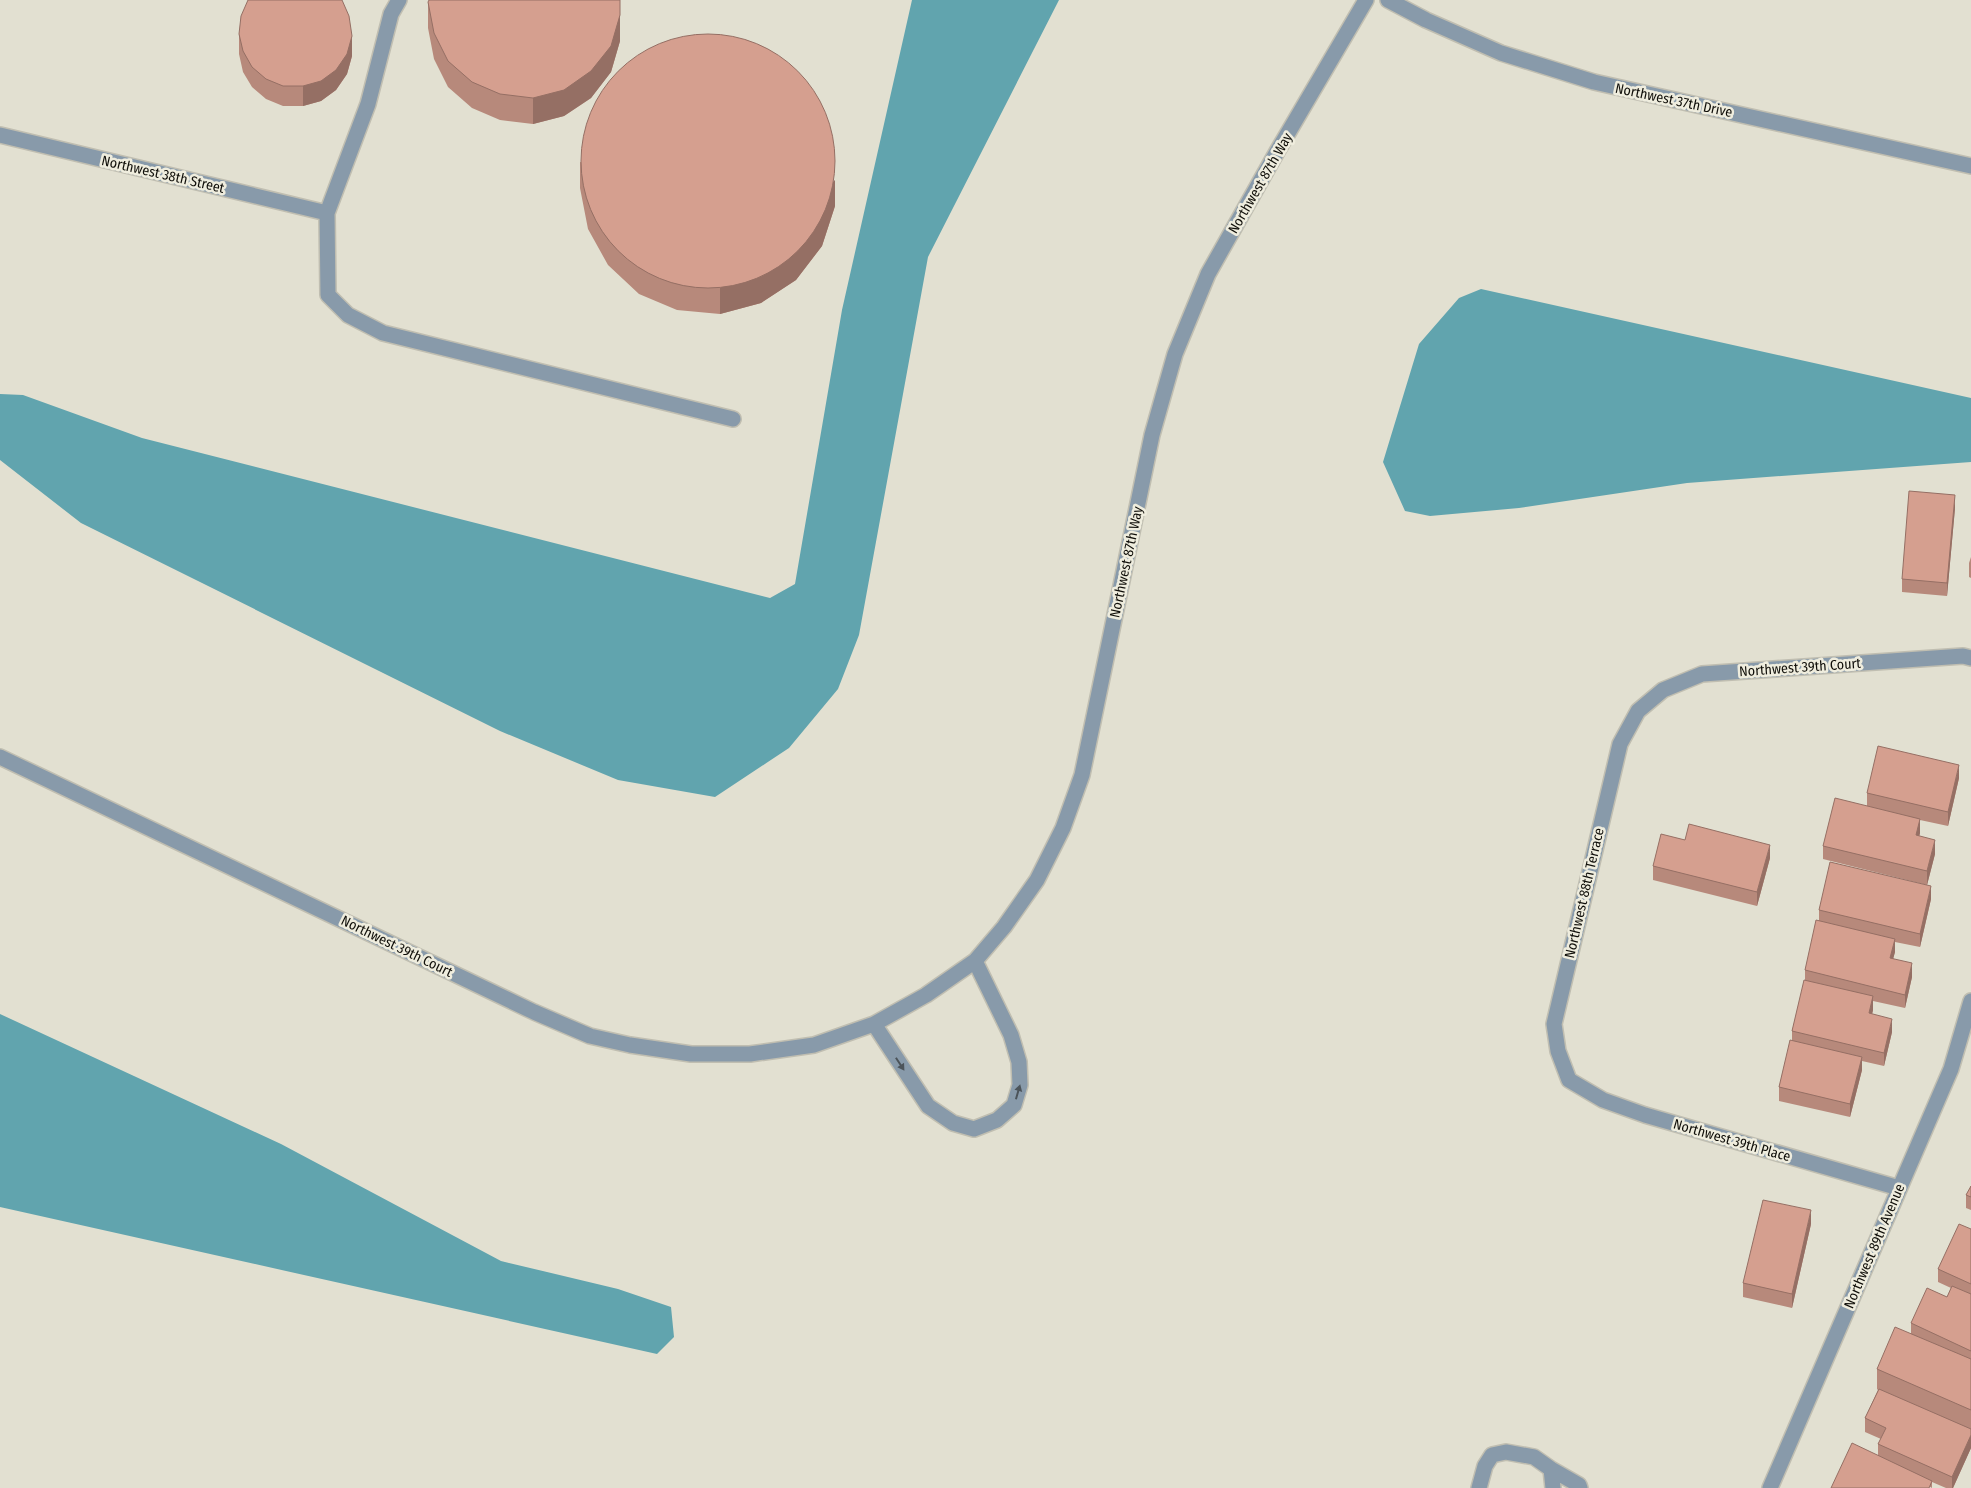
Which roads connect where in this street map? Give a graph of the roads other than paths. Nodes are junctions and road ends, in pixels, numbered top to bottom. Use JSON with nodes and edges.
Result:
{"nodes":[{"id":1,"x":399,"y":0,"type":"edge"},
{"id":2,"x":1366,"y":0,"type":"edge"},
{"id":3,"x":1388,"y":0,"type":"edge"},
{"id":4,"x":0,"y":135,"type":"edge"},
{"id":5,"x":1971,"y":166,"type":"edge"},
{"id":6,"x":327,"y":213,"type":"junction"},
{"id":7,"x":733,"y":419,"type":"dead end"},
{"id":8,"x":1971,"y":658,"type":"edge"},
{"id":9,"x":1638,"y":711,"type":"joint"},
{"id":10,"x":0,"y":757,"type":"edge"},
{"id":11,"x":975,"y":961,"type":"junction"},
{"id":12,"x":1971,"y":1001,"type":"edge"},
{"id":13,"x":874,"y":1024,"type":"junction"},
{"id":14,"x":814,"y":1045,"type":"joint"},
{"id":15,"x":1569,"y":1080,"type":"joint"},
{"id":16,"x":1899,"y":1188,"type":"junction"},
{"id":17,"x":1551,"y":1469,"type":"junction"},
{"id":18,"x":1479,"y":1488,"type":"edge"},
{"id":19,"x":1552,"y":1488,"type":"edge"},
{"id":20,"x":1580,"y":1488,"type":"edge"},
{"id":21,"x":1770,"y":1488,"type":"edge"}],
"edges":[{"from":1,"to":6,"type":"street"},
{"from":2,"to":11,"type":"street","name":"Northwest 87th Way"},
{"from":3,"to":5,"type":"street","name":"Northwest 37th Drive"},
{"from":4,"to":6,"type":"street","name":"Northwest 38th Street"},
{"from":6,"to":7,"type":"street"},
{"from":8,"to":9,"type":"street","name":"Northwest 39th Court"},
{"from":9,"to":15,"type":"street","name":"Northwest 88th Terrace"},
{"from":10,"to":14,"type":"street","name":"Northwest 39th Court"},
{"from":11,"to":13,"type":"street","name":"Northwest 87th Way"},
{"from":13,"to":11,"type":"street","one_way":true},
{"from":12,"to":16,"type":"street","name":"Northwest 89th Avenue"},
{"from":13,"to":14,"type":"street","name":"Northwest 87th Way"},
{"from":15,"to":16,"type":"street","name":"Northwest 39th Place"},
{"from":16,"to":21,"type":"street","name":"Northwest 89th Avenue"},
{"from":17,"to":18,"type":"street"},
{"from":17,"to":19,"type":"street"},
{"from":17,"to":20,"type":"street"}]}
